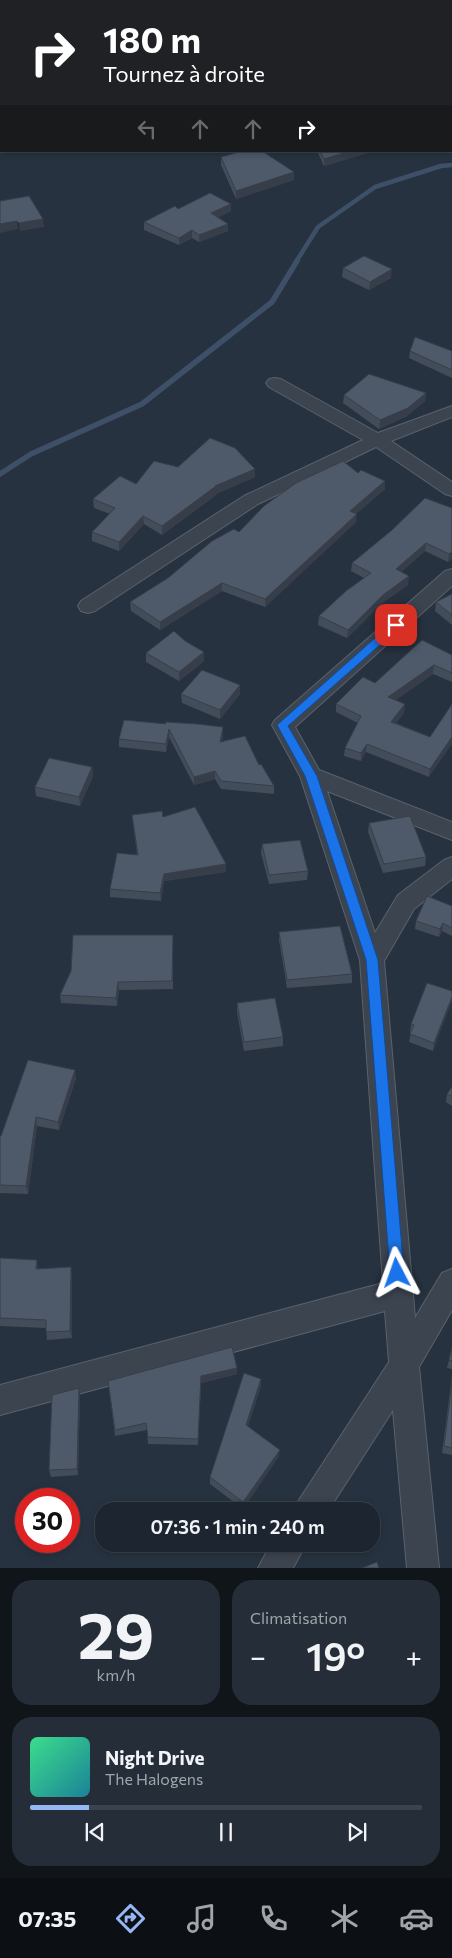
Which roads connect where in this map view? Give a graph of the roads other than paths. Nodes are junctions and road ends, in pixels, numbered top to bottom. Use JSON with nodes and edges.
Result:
{"nodes":[{"id":1,"x":275,"y":383,"type":"dead end"},
{"id":2,"x":452,"y":411,"type":"edge"},
{"id":3,"x":377,"y":440,"type":"junction"},
{"id":4,"x":452,"y":490,"type":"edge"},
{"id":5,"x":452,"y":576,"type":"edge"},
{"id":6,"x":88,"y":606,"type":"dead end"},
{"id":7,"x":311,"y":776,"type":"junction"},
{"id":8,"x":452,"y":831,"type":"edge"},
{"id":9,"x":452,"y":866,"type":"edge"},
{"id":10,"x":372,"y":960,"type":"junction"},
{"id":11,"x":452,"y":1283,"type":"edge"},
{"id":12,"x":399,"y":1293,"type":"junction"},
{"id":13,"x":404,"y":1364,"type":"junction"},
{"id":14,"x":0,"y":1400,"type":"edge"},
{"id":15,"x":316,"y":1502,"type":"edge"},
{"id":16,"x":285,"y":1552,"type":"edge"},
{"id":17,"x":274,"y":1568,"type":"edge"},
{"id":18,"x":423,"y":1568,"type":"edge"}],
"edges":[{"from":1,"to":3,"type":"street"},
{"from":2,"to":3,"type":"street"},
{"from":3,"to":4,"type":"street"},
{"from":3,"to":6,"type":"street"},
{"from":5,"to":7,"type":"street"},
{"from":7,"to":8,"type":"street"},
{"from":7,"to":10,"type":"street"},
{"from":9,"to":10,"type":"street"},
{"from":10,"to":12,"type":"street"},
{"from":11,"to":13,"type":"street"},
{"from":12,"to":13,"type":"street"},
{"from":12,"to":14,"type":"street"},
{"from":13,"to":15,"type":"street"},
{"from":13,"to":18,"type":"street"},
{"from":16,"to":17,"type":"street"}]}
